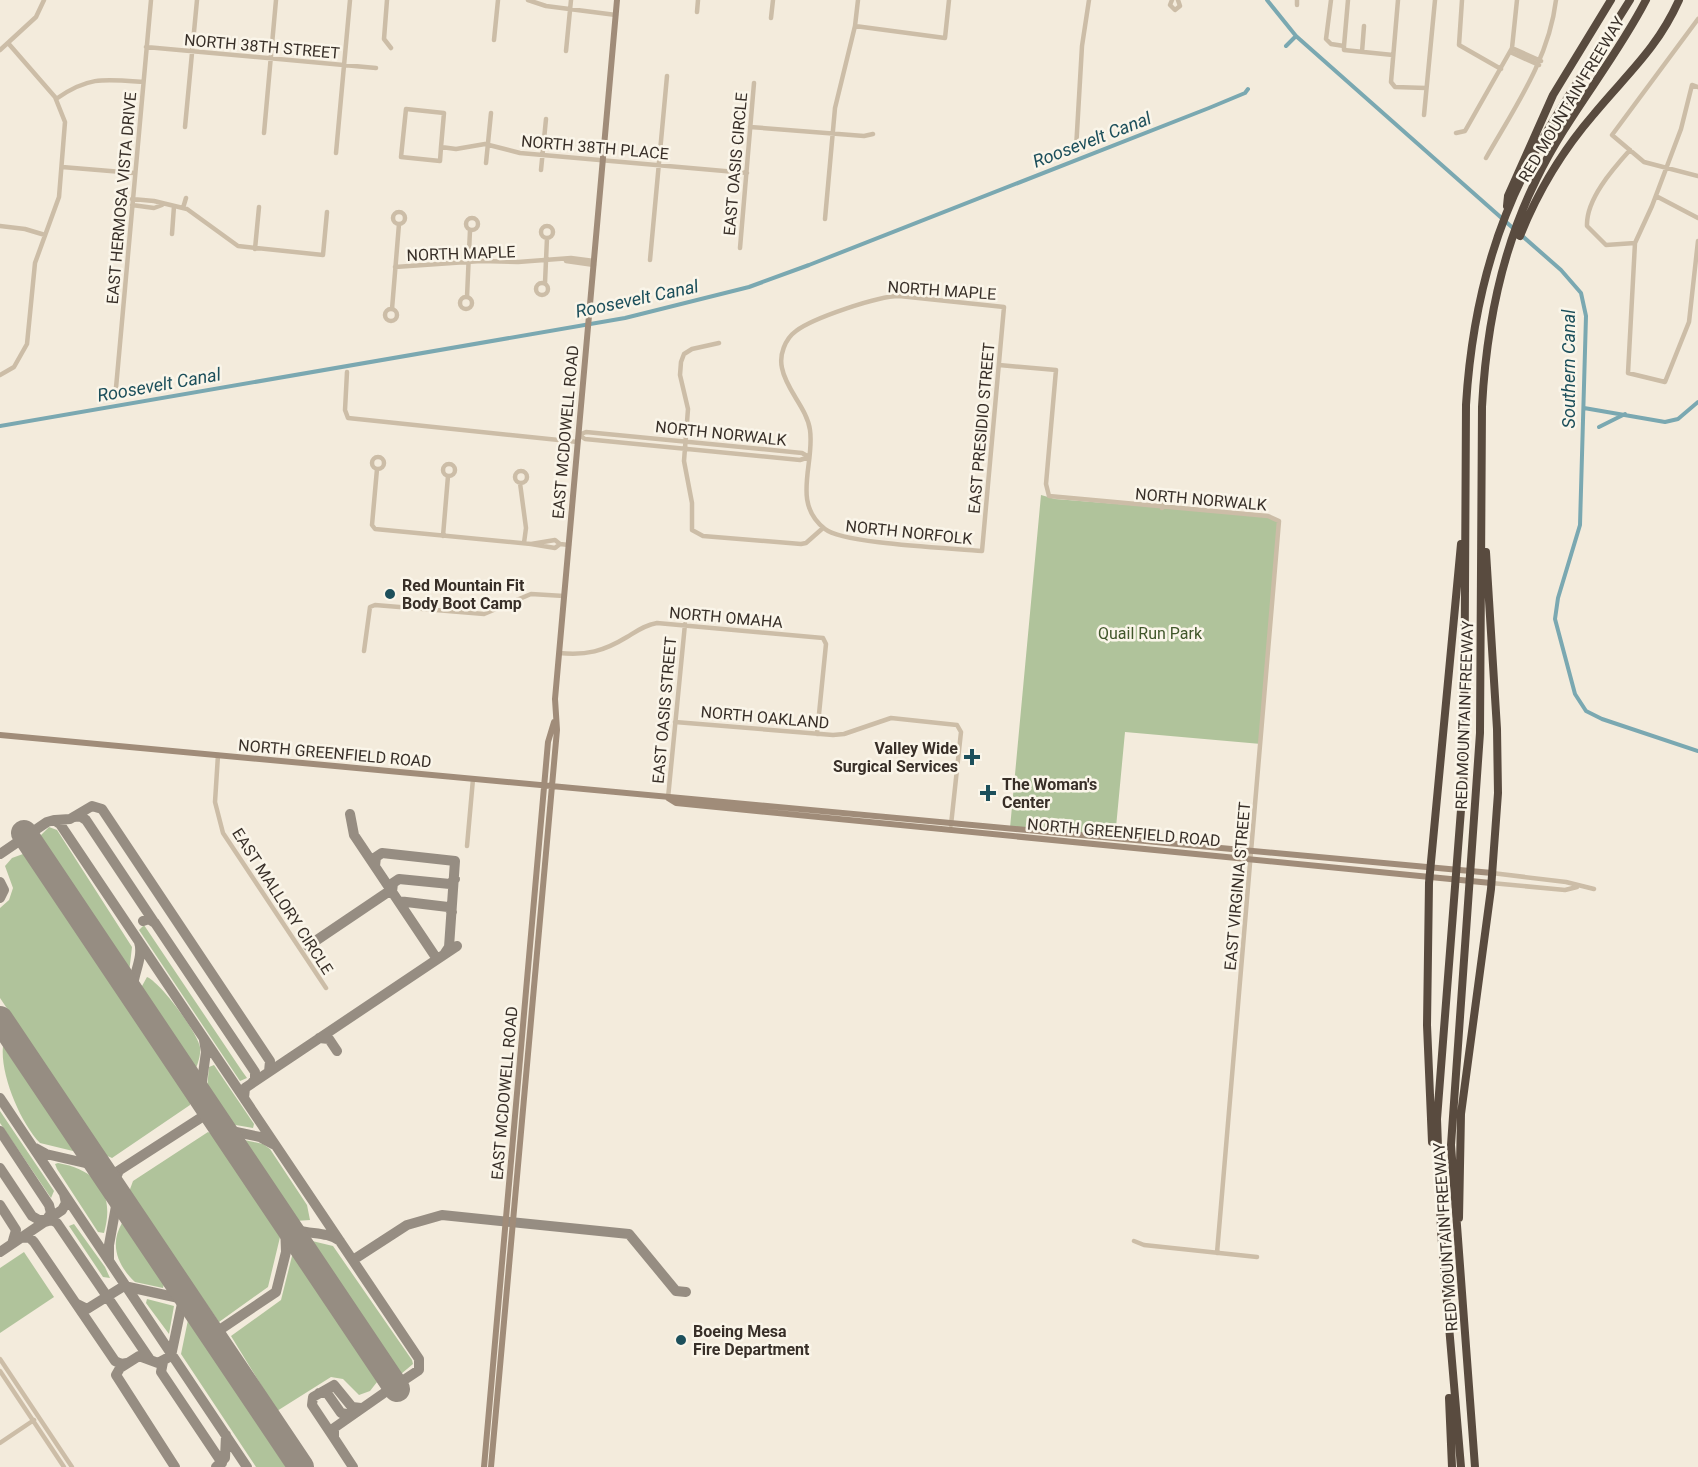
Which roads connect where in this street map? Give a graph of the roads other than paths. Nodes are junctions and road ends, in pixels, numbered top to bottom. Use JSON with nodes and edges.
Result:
{"nodes":[{"id":1,"x":44,"y":0,"type":"edge"},
{"id":2,"x":151,"y":0,"type":"edge"},
{"id":3,"x":197,"y":0,"type":"edge"},
{"id":4,"x":276,"y":0,"type":"edge"},
{"id":5,"x":350,"y":0,"type":"edge"},
{"id":6,"x":387,"y":0,"type":"edge"},
{"id":7,"x":498,"y":0,"type":"edge"},
{"id":8,"x":528,"y":0,"type":"edge"},
{"id":9,"x":571,"y":0,"type":"edge"},
{"id":10,"x":617,"y":0,"type":"edge"},
{"id":11,"x":698,"y":0,"type":"edge"},
{"id":12,"x":773,"y":0,"type":"edge"},
{"id":13,"x":858,"y":0,"type":"edge"},
{"id":14,"x":949,"y":0,"type":"edge"},
{"id":15,"x":1089,"y":0,"type":"edge"},
{"id":16,"x":1172,"y":0,"type":"edge"},
{"id":17,"x":1178,"y":0,"type":"edge"},
{"id":18,"x":1330,"y":0,"type":"edge"},
{"id":19,"x":1348,"y":0,"type":"edge"},
{"id":20,"x":1398,"y":0,"type":"edge"},
{"id":21,"x":1435,"y":0,"type":"edge"},
{"id":22,"x":1462,"y":0,"type":"edge"},
{"id":23,"x":1517,"y":0,"type":"edge"},
{"id":24,"x":1556,"y":0,"type":"edge"},
{"id":25,"x":1611,"y":0,"type":"edge"},
{"id":26,"x":1630,"y":0,"type":"edge"},
{"id":27,"x":1646,"y":0,"type":"edge"},
{"id":28,"x":1679,"y":0,"type":"edge"},
{"id":29,"x":570,"y":10,"type":"junction"},
{"id":30,"x":697,"y":12,"type":"dead end"},
{"id":31,"x":616,"y":15,"type":"junction"},
{"id":32,"x":771,"y":18,"type":"dead end"},
{"id":33,"x":1698,"y":19,"type":"edge"},
{"id":34,"x":855,"y":26,"type":"junction"},
{"id":35,"x":1364,"y":26,"type":"dead end"},
{"id":36,"x":494,"y":40,"type":"dead end"},
{"id":37,"x":8,"y":43,"type":"junction"},
{"id":38,"x":1344,"y":46,"type":"junction"},
{"id":39,"x":146,"y":47,"type":"junction"},
{"id":40,"x":391,"y":48,"type":"dead end"},
{"id":41,"x":0,"y":50,"type":"edge"},
{"id":42,"x":1511,"y":50,"type":"junction"},
{"id":43,"x":192,"y":51,"type":"junction"},
{"id":44,"x":566,"y":51,"type":"dead end"},
{"id":45,"x":1362,"y":52,"type":"junction"},
{"id":46,"x":1393,"y":55,"type":"junction"},
{"id":47,"x":270,"y":58,"type":"junction"},
{"id":48,"x":1540,"y":63,"type":"junction"},
{"id":49,"x":344,"y":65,"type":"junction"},
{"id":50,"x":376,"y":68,"type":"dead end"},
{"id":51,"x":1500,"y":69,"type":"junction"},
{"id":52,"x":666,"y":76,"type":"dead end"},
{"id":53,"x":143,"y":82,"type":"junction"},
{"id":54,"x":754,"y":83,"type":"dead end"},
{"id":55,"x":1698,"y":87,"type":"edge"},
{"id":56,"x":1426,"y":88,"type":"junction"},
{"id":57,"x":56,"y":99,"type":"junction"},
{"id":58,"x":491,"y":113,"type":"dead end"},
{"id":59,"x":1424,"y":115,"type":"dead end"},
{"id":60,"x":546,"y":119,"type":"dead end"},
{"id":61,"x":750,"y":127,"type":"junction"},
{"id":62,"x":185,"y":128,"type":"dead end"},
{"id":63,"x":264,"y":133,"type":"dead end"},
{"id":64,"x":1456,"y":133,"type":"dead end"},
{"id":65,"x":832,"y":134,"type":"junction"},
{"id":66,"x":873,"y":134,"type":"dead end"},
{"id":67,"x":488,"y":145,"type":"junction"},
{"id":68,"x":441,"y":147,"type":"junction"},
{"id":69,"x":1076,"y":148,"type":"dead end"},
{"id":70,"x":1630,"y":150,"type":"junction"},
{"id":71,"x":336,"y":153,"type":"dead end"},
{"id":72,"x":542,"y":155,"type":"junction"},
{"id":73,"x":1486,"y":158,"type":"dead end"},
{"id":74,"x":603,"y":160,"type":"junction"},
{"id":75,"x":486,"y":163,"type":"dead end"},
{"id":76,"x":658,"y":165,"type":"junction"},
{"id":77,"x":62,"y":166,"type":"junction"},
{"id":78,"x":1667,"y":168,"type":"junction"},
{"id":79,"x":541,"y":170,"type":"dead end"},
{"id":80,"x":134,"y":173,"type":"junction"},
{"id":81,"x":747,"y":173,"type":"junction"},
{"id":82,"x":1698,"y":176,"type":"edge"},
{"id":83,"x":1656,"y":196,"type":"junction"},
{"id":84,"x":186,"y":198,"type":"dead end"},
{"id":85,"x":1531,"y":201,"type":"junction"},
{"id":86,"x":132,"y":202,"type":"junction"},
{"id":87,"x":174,"y":206,"type":"junction"},
{"id":88,"x":259,"y":207,"type":"dead end"},
{"id":89,"x":183,"y":208,"type":"junction"},
{"id":90,"x":1507,"y":210,"type":"junction"},
{"id":91,"x":327,"y":212,"type":"dead end"},
{"id":92,"x":1698,"y":218,"type":"edge"},
{"id":93,"x":825,"y":219,"type":"dead end"},
{"id":94,"x":399,"y":224,"type":"dead end"},
{"id":95,"x":0,"y":226,"type":"edge"},
{"id":96,"x":471,"y":230,"type":"dead end"},
{"id":97,"x":172,"y":234,"type":"dead end"},
{"id":98,"x":45,"y":235,"type":"junction"},
{"id":99,"x":547,"y":238,"type":"dead end"},
{"id":100,"x":1698,"y":241,"type":"edge"},
{"id":101,"x":1635,"y":243,"type":"junction"},
{"id":102,"x":740,"y":248,"type":"dead end"},
{"id":103,"x":255,"y":249,"type":"junction"},
{"id":104,"x":650,"y":260,"type":"dead end"},
{"id":105,"x":546,"y":261,"type":"junction"},
{"id":106,"x":469,"y":262,"type":"junction"},
{"id":107,"x":594,"y":263,"type":"junction"},
{"id":108,"x":395,"y":267,"type":"junction"},
{"id":109,"x":545,"y":283,"type":"dead end"},
{"id":110,"x":467,"y":297,"type":"dead end"},
{"id":111,"x":1004,"y":307,"type":"joint"},
{"id":112,"x":392,"y":309,"type":"dead end"},
{"id":113,"x":719,"y":343,"type":"dead end"},
{"id":114,"x":999,"y":365,"type":"junction"},
{"id":115,"x":347,"y":372,"type":"dead end"},
{"id":116,"x":0,"y":375,"type":"edge"},
{"id":117,"x":115,"y":399,"type":"dead end"},
{"id":118,"x":578,"y":438,"type":"junction"},
{"id":119,"x":685,"y":445,"type":"junction"},
{"id":120,"x":1466,"y":447,"type":"junction"},
{"id":121,"x":754,"y":448,"type":"junction"},
{"id":122,"x":754,"y":455,"type":"junction"},
{"id":123,"x":809,"y":457,"type":"junction"},
{"id":124,"x":377,"y":469,"type":"dead end"},
{"id":125,"x":448,"y":476,"type":"dead end"},
{"id":126,"x":520,"y":483,"type":"dead end"},
{"id":127,"x":1164,"y":491,"type":"dead end"},
{"id":128,"x":1162,"y":508,"type":"junction"},
{"id":129,"x":1481,"y":519,"type":"junction"},
{"id":130,"x":1279,"y":521,"type":"joint"},
{"id":131,"x":823,"y":528,"type":"junction"},
{"id":132,"x":443,"y":536,"type":"junction"},
{"id":133,"x":524,"y":543,"type":"junction"},
{"id":134,"x":569,"y":545,"type":"junction"},
{"id":135,"x":982,"y":551,"type":"joint"},
{"id":136,"x":564,"y":596,"type":"junction"},
{"id":137,"x":685,"y":624,"type":"junction"},
{"id":138,"x":364,"y":651,"type":"dead end"},
{"id":139,"x":559,"y":653,"type":"junction"},
{"id":140,"x":675,"y":722,"type":"junction"},
{"id":141,"x":817,"y":734,"type":"junction"},
{"id":142,"x":0,"y":735,"type":"edge"},
{"id":143,"x":218,"y":755,"type":"junction"},
{"id":144,"x":472,"y":779,"type":"junction"},
{"id":145,"x":548,"y":786,"type":"junction"},
{"id":146,"x":668,"y":798,"type":"junction"},
{"id":147,"x":843,"y":812,"type":"junction"},
{"id":148,"x":806,"y":814,"type":"junction"},
{"id":149,"x":951,"y":826,"type":"junction"},
{"id":150,"x":466,"y":846,"type":"dead end"},
{"id":151,"x":1252,"y":855,"type":"junction"},
{"id":152,"x":1430,"y":867,"type":"junction"},
{"id":153,"x":1492,"y":873,"type":"junction"},
{"id":154,"x":1429,"y":878,"type":"junction"},
{"id":155,"x":1491,"y":884,"type":"junction"},
{"id":156,"x":1577,"y":887,"type":"junction"},
{"id":157,"x":1594,"y":889,"type":"dead end"},
{"id":158,"x":532,"y":963,"type":"junction"},
{"id":159,"x":326,"y":988,"type":"dead end"},
{"id":160,"x":1437,"y":1178,"type":"junction"},
{"id":161,"x":1456,"y":1235,"type":"junction"},
{"id":162,"x":1134,"y":1241,"type":"dead end"},
{"id":163,"x":1217,"y":1252,"type":"junction"},
{"id":164,"x":1257,"y":1257,"type":"dead end"},
{"id":165,"x":1448,"y":1333,"type":"junction"},
{"id":166,"x":0,"y":1359,"type":"edge"},
{"id":167,"x":0,"y":1371,"type":"edge"},
{"id":168,"x":39,"y":1417,"type":"junction"},
{"id":169,"x":33,"y":1421,"type":"junction"},
{"id":170,"x":0,"y":1443,"type":"edge"},
{"id":171,"x":64,"y":1467,"type":"edge"},
{"id":172,"x":72,"y":1467,"type":"edge"},
{"id":173,"x":484,"y":1467,"type":"edge"},
{"id":174,"x":491,"y":1467,"type":"edge"},
{"id":175,"x":1452,"y":1467,"type":"edge"},
{"id":176,"x":1461,"y":1467,"type":"edge"},
{"id":177,"x":1477,"y":1467,"type":"edge"}],
"edges":[{"from":1,"to":37,"type":"street"},
{"from":2,"to":39,"type":"street","name":"EAST HERMOSA VISTA DRIVE"},
{"from":3,"to":43,"type":"street"},
{"from":4,"to":47,"type":"street"},
{"from":5,"to":49,"type":"street"},
{"from":6,"to":40,"type":"street"},
{"from":7,"to":36,"type":"street"},
{"from":8,"to":29,"type":"street"},
{"from":9,"to":29,"type":"street"},
{"from":10,"to":31,"type":"main road","name":"EAST MCDOWELL ROAD"},
{"from":11,"to":30,"type":"street"},
{"from":12,"to":32,"type":"street"},
{"from":13,"to":34,"type":"street"},
{"from":14,"to":34,"type":"street"},
{"from":15,"to":69,"type":"street"},
{"from":16,"to":17,"type":"street"},
{"from":18,"to":38,"type":"street"},
{"from":19,"to":38,"type":"street"},
{"from":20,"to":46,"type":"street"},
{"from":21,"to":56,"type":"street"},
{"from":22,"to":51,"type":"street"},
{"from":23,"to":42,"type":"street"},
{"from":24,"to":48,"type":"street"},
{"from":25,"to":90,"type":"highway"},
{"from":26,"to":90,"type":"highway","name":"RED MOUNTAIN FREEWAY"},
{"from":27,"to":85,"type":"highway","name":"RED MOUNTAIN FREEWAY"},
{"from":28,"to":85,"type":"highway"},
{"from":29,"to":31,"type":"street"},
{"from":29,"to":44,"type":"street"},
{"from":31,"to":74,"type":"main road","name":"EAST MCDOWELL ROAD"},
{"from":33,"to":70,"type":"street"},
{"from":34,"to":65,"type":"street"},
{"from":35,"to":45,"type":"street"},
{"from":37,"to":41,"type":"street"},
{"from":37,"to":57,"type":"street"},
{"from":38,"to":45,"type":"street"},
{"from":39,"to":43,"type":"street","name":"NORTH 38TH STREET"},
{"from":39,"to":53,"type":"street","name":"EAST HERMOSA VISTA DRIVE"},
{"from":42,"to":48,"type":"street"},
{"from":42,"to":51,"type":"street"},
{"from":43,"to":47,"type":"street","name":"NORTH 38TH STREET"},
{"from":43,"to":62,"type":"street"},
{"from":45,"to":46,"type":"street"},
{"from":46,"to":56,"type":"street"},
{"from":47,"to":49,"type":"street","name":"NORTH 38TH STREET"},
{"from":47,"to":63,"type":"street"},
{"from":48,"to":73,"type":"street"},
{"from":49,"to":50,"type":"street","name":"NORTH 38TH STREET"},
{"from":49,"to":71,"type":"street"},
{"from":51,"to":64,"type":"street"},
{"from":52,"to":76,"type":"street"},
{"from":53,"to":57,"type":"street"},
{"from":53,"to":80,"type":"street","name":"EAST HERMOSA VISTA DRIVE"},
{"from":54,"to":61,"type":"street","name":"EAST OASIS CIRCLE"},
{"from":55,"to":78,"type":"street"},
{"from":56,"to":59,"type":"street"},
{"from":57,"to":77,"type":"street"},
{"from":58,"to":67,"type":"street"},
{"from":60,"to":72,"type":"street"},
{"from":61,"to":65,"type":"street"},
{"from":61,"to":81,"type":"street","name":"EAST OASIS CIRCLE"},
{"from":65,"to":66,"type":"street"},
{"from":65,"to":93,"type":"street"},
{"from":67,"to":68,"type":"street","name":"NORTH 38TH PLACE"},
{"from":67,"to":72,"type":"street","name":"NORTH 38TH PLACE"},
{"from":67,"to":75,"type":"street"},
{"from":68,"to":68,"type":"street"},
{"from":70,"to":78,"type":"street"},
{"from":70,"to":101,"type":"street"},
{"from":72,"to":74,"type":"street","name":"NORTH 38TH PLACE"},
{"from":72,"to":79,"type":"street"},
{"from":74,"to":76,"type":"street","name":"NORTH 38TH PLACE"},
{"from":74,"to":107,"type":"main road","name":"EAST MCDOWELL ROAD"},
{"from":76,"to":81,"type":"street","name":"NORTH 38TH PLACE"},
{"from":76,"to":104,"type":"street"},
{"from":77,"to":80,"type":"street"},
{"from":77,"to":98,"type":"street"},
{"from":78,"to":82,"type":"street"},
{"from":78,"to":83,"type":"street"},
{"from":80,"to":86,"type":"street","name":"EAST HERMOSA VISTA DRIVE"},
{"from":81,"to":102,"type":"street","name":"EAST OASIS CIRCLE"},
{"from":83,"to":92,"type":"street"},
{"from":83,"to":101,"type":"street"},
{"from":84,"to":89,"type":"street"},
{"from":85,"to":129,"type":"highway","name":"RED MOUNTAIN FREEWAY"},
{"from":86,"to":87,"type":"street"},
{"from":86,"to":117,"type":"street","name":"EAST HERMOSA VISTA DRIVE"},
{"from":87,"to":89,"type":"street"},
{"from":87,"to":97,"type":"street"},
{"from":88,"to":103,"type":"street"},
{"from":89,"to":103,"type":"street"},
{"from":90,"to":120,"type":"highway","name":"RED MOUNTAIN FREEWAY"},
{"from":91,"to":103,"type":"street"},
{"from":94,"to":108,"type":"street"},
{"from":95,"to":98,"type":"street"},
{"from":96,"to":106,"type":"street"},
{"from":98,"to":116,"type":"street"},
{"from":99,"to":105,"type":"street"},
{"from":100,"to":101,"type":"street"},
{"from":105,"to":106,"type":"street","name":"NORTH MAPLE"},
{"from":105,"to":107,"type":"street","name":"NORTH MAPLE"},
{"from":105,"to":109,"type":"street"},
{"from":106,"to":108,"type":"street","name":"NORTH MAPLE"},
{"from":106,"to":110,"type":"street"},
{"from":107,"to":118,"type":"main road","name":"EAST MCDOWELL ROAD"},
{"from":108,"to":112,"type":"street"},
{"from":111,"to":114,"type":"street","name":"EAST PRESIDIO STREET"},
{"from":111,"to":123,"type":"street","name":"NORTH MAPLE"},
{"from":113,"to":119,"type":"street"},
{"from":114,"to":128,"type":"street","name":"NORTH NORWALK"},
{"from":114,"to":135,"type":"street","name":"EAST PRESIDIO STREET"},
{"from":115,"to":118,"type":"street","name":"NORTH NORWALK"},
{"from":118,"to":119,"type":"street","name":"NORTH NORWALK"},
{"from":118,"to":134,"type":"main road","name":"EAST MCDOWELL ROAD"},
{"from":119,"to":121,"type":"street","name":"NORTH NORWALK"},
{"from":119,"to":122,"type":"street","name":"NORTH NORWALK"},
{"from":119,"to":131,"type":"street","name":"NORTH NORFOLK"},
{"from":120,"to":152,"type":"highway"},
{"from":120,"to":160,"type":"highway","name":"RED MOUNTAIN FREEWAY"},
{"from":121,"to":122,"type":"street"},
{"from":121,"to":123,"type":"street","name":"NORTH NORWALK"},
{"from":122,"to":123,"type":"street","name":"NORTH NORWALK"},
{"from":123,"to":131,"type":"street"},
{"from":124,"to":132,"type":"street"},
{"from":125,"to":132,"type":"street"},
{"from":126,"to":133,"type":"street"},
{"from":127,"to":128,"type":"street"},
{"from":128,"to":130,"type":"street","name":"NORTH NORWALK"},
{"from":129,"to":153,"type":"highway"},
{"from":129,"to":161,"type":"highway","name":"RED MOUNTAIN FREEWAY"},
{"from":130,"to":151,"type":"street","name":"EAST VIRGINIA STREET"},
{"from":131,"to":135,"type":"street","name":"NORTH NORFOLK"},
{"from":132,"to":133,"type":"street"},
{"from":133,"to":134,"type":"street"},
{"from":134,"to":136,"type":"main road","name":"EAST MCDOWELL ROAD"},
{"from":136,"to":138,"type":"street"},
{"from":136,"to":139,"type":"main road","name":"EAST MCDOWELL ROAD"},
{"from":137,"to":139,"type":"street","name":"NORTH OMAHA"},
{"from":137,"to":140,"type":"street","name":"EAST OASIS STREET"},
{"from":137,"to":141,"type":"street","name":"NORTH OMAHA"},
{"from":139,"to":145,"type":"main road","name":"EAST MCDOWELL ROAD"},
{"from":140,"to":141,"type":"street","name":"NORTH OAKLAND"},
{"from":140,"to":146,"type":"street","name":"EAST OASIS STREET"},
{"from":141,"to":149,"type":"street","name":"NORTH OAKLAND"},
{"from":142,"to":143,"type":"main road","name":"NORTH GREENFIELD ROAD"},
{"from":143,"to":144,"type":"main road","name":"NORTH GREENFIELD ROAD"},
{"from":143,"to":159,"type":"street","name":"EAST MALLORY CIRCLE"},
{"from":144,"to":145,"type":"main road","name":"NORTH GREENFIELD ROAD"},
{"from":144,"to":150,"type":"street"},
{"from":145,"to":146,"type":"main road","name":"NORTH GREENFIELD ROAD"},
{"from":145,"to":158,"type":"main road","name":"EAST MCDOWELL ROAD"},
{"from":146,"to":147,"type":"main road","name":"NORTH GREENFIELD ROAD"},
{"from":146,"to":148,"type":"main road","name":"NORTH GREENFIELD ROAD"},
{"from":147,"to":148,"type":"main road"},
{"from":147,"to":149,"type":"main road","name":"NORTH GREENFIELD ROAD"},
{"from":148,"to":149,"type":"main road","name":"NORTH GREENFIELD ROAD"},
{"from":149,"to":151,"type":"main road","name":"NORTH GREENFIELD ROAD"},
{"from":151,"to":152,"type":"main road","name":"NORTH GREENFIELD ROAD"},
{"from":151,"to":154,"type":"main road","name":"NORTH GREENFIELD ROAD"},
{"from":151,"to":163,"type":"street","name":"EAST VIRGINIA STREET"},
{"from":152,"to":153,"type":"main road","name":"NORTH GREENFIELD ROAD"},
{"from":152,"to":154,"type":"highway"},
{"from":153,"to":155,"type":"highway"},
{"from":153,"to":156,"type":"street","name":"NORTH GREENFIELD ROAD"},
{"from":154,"to":155,"type":"main road","name":"NORTH GREENFIELD ROAD"},
{"from":154,"to":160,"type":"highway"},
{"from":155,"to":156,"type":"street","name":"NORTH GREENFIELD ROAD"},
{"from":155,"to":161,"type":"highway"},
{"from":156,"to":157,"type":"street","name":"NORTH GREENFIELD ROAD"},
{"from":158,"to":173,"type":"main road","name":"EAST MCDOWELL ROAD"},
{"from":158,"to":174,"type":"main road","name":"EAST MCDOWELL ROAD"},
{"from":160,"to":165,"type":"highway","name":"RED MOUNTAIN FREEWAY"},
{"from":161,"to":177,"type":"highway","name":"RED MOUNTAIN FREEWAY"},
{"from":162,"to":163,"type":"street"},
{"from":163,"to":164,"type":"street"},
{"from":165,"to":175,"type":"highway"},
{"from":165,"to":176,"type":"highway","name":"RED MOUNTAIN FREEWAY"},
{"from":166,"to":168,"type":"street"},
{"from":167,"to":169,"type":"street"},
{"from":168,"to":169,"type":"street"},
{"from":168,"to":172,"type":"street"},
{"from":169,"to":170,"type":"street"},
{"from":169,"to":171,"type":"street"}]}
